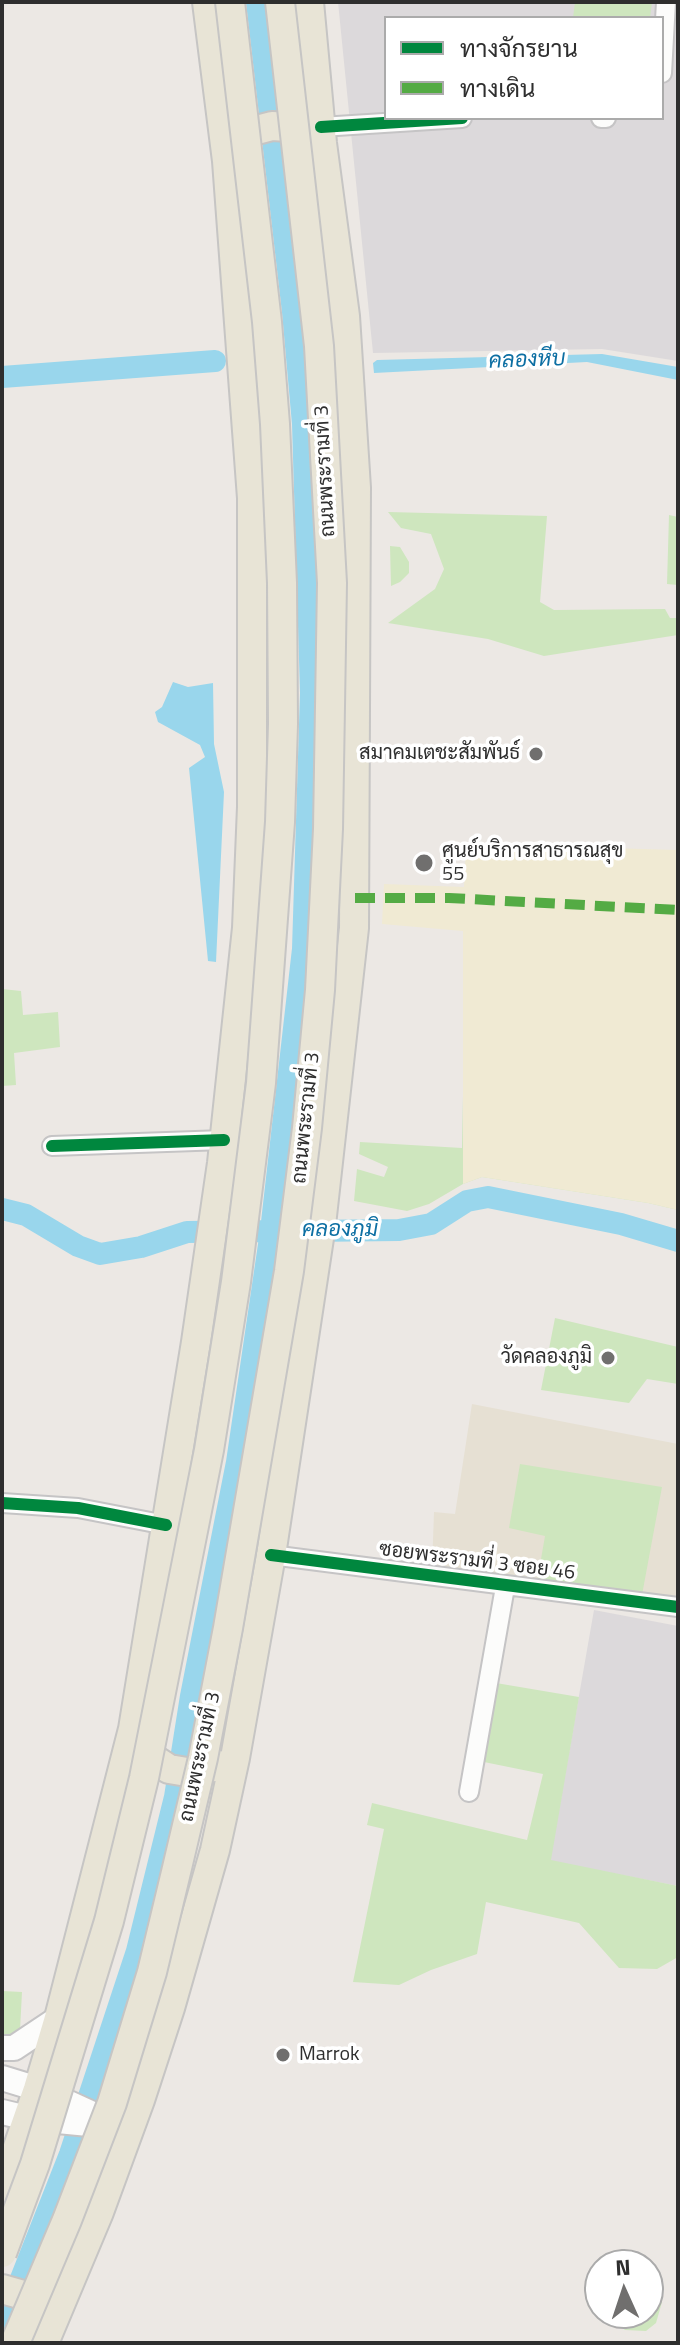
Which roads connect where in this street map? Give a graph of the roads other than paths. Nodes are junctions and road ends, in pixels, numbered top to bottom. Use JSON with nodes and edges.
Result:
{"nodes":[{"id":1,"x":207,"y":2,"type":"edge"},
{"id":2,"x":230,"y":2,"type":"edge"},
{"id":3,"x":280,"y":2,"type":"edge"},
{"id":4,"x":309,"y":2,"type":"edge"},
{"id":5,"x":666,"y":2,"type":"edge"},
{"id":6,"x":664,"y":38,"type":"edge"},
{"id":7,"x":446,"y":120,"type":"edge"},
{"id":8,"x":322,"y":135,"type":"junction"},
{"id":9,"x":227,"y":161,"type":"junction"},
{"id":10,"x":224,"y":1140,"type":"junction"},
{"id":11,"x":52,"y":1146,"type":"dead end"},
{"id":12,"x":2,"y":1503,"type":"edge"},
{"id":13,"x":166,"y":1525,"type":"junction"},
{"id":14,"x":271,"y":1555,"type":"junction"},
{"id":15,"x":505,"y":1587,"type":"junction"},
{"id":16,"x":678,"y":1607,"type":"edge"},
{"id":17,"x":133,"y":1729,"type":"junction"},
{"id":18,"x":235,"y":1758,"type":"junction"},
{"id":19,"x":469,"y":1792,"type":"dead end"},
{"id":20,"x":59,"y":2018,"type":"junction"},
{"id":21,"x":2,"y":2048,"type":"edge"},
{"id":22,"x":2,"y":2078,"type":"edge"},
{"id":23,"x":38,"y":2089,"type":"junction"},
{"id":24,"x":60,"y":2111,"type":"junction"},
{"id":25,"x":15,"y":2115,"type":"edge"},
{"id":26,"x":129,"y":2131,"type":"junction"},
{"id":27,"x":2,"y":2193,"type":"edge"},
{"id":28,"x":2,"y":2253,"type":"edge"},
{"id":29,"x":11,"y":2291,"type":"edge"},
{"id":30,"x":46,"y":2339,"type":"edge"},
{"id":31,"x":15,"y":2343,"type":"edge"}],
"edges":[{"from":1,"to":9,"type":"main road"},
{"from":2,"to":28,"type":"main road","bridge":true},
{"from":3,"to":31,"type":"main road","name":"ถนนพระรามที่ 3","bridge":true},
{"from":4,"to":8,"type":"main road","name":"ถนนพระรามที่ 3"},
{"from":5,"to":6,"type":"street"},
{"from":7,"to":8,"type":"street"},
{"from":8,"to":9,"type":"main road"},
{"from":8,"to":14,"type":"main road","name":"ถนนพระรามที่ 3"},
{"from":9,"to":10,"type":"main road"},
{"from":10,"to":11,"type":"street"},
{"from":10,"to":13,"type":"main road"},
{"from":12,"to":13,"type":"street"},
{"from":13,"to":17,"type":"main road"},
{"from":14,"to":15,"type":"street","name":"ซอยพระรามที่ 3 ซอย 46"},
{"from":14,"to":18,"type":"main road","name":"ถนนพระรามที่ 3"},
{"from":15,"to":16,"type":"street","name":"ซอยพระรามที่ 3 ซอย 46"},
{"from":15,"to":19,"type":"street"},
{"from":17,"to":18,"type":"main road"},
{"from":17,"to":20,"type":"main road"},
{"from":18,"to":26,"type":"main road","name":"ถนนพระรามที่ 3"},
{"from":20,"to":21,"type":"main road"},
{"from":20,"to":23,"type":"main road"},
{"from":22,"to":23,"type":"main road"},
{"from":23,"to":24,"type":"main road"},
{"from":23,"to":25,"type":"main road"},
{"from":24,"to":25,"type":"main road"},
{"from":24,"to":26,"type":"main road"},
{"from":25,"to":27,"type":"main road"},
{"from":26,"to":30,"type":"main road","name":"ถนนพระรามที่ 3"},
{"from":29,"to":30,"type":"main road"}]}
